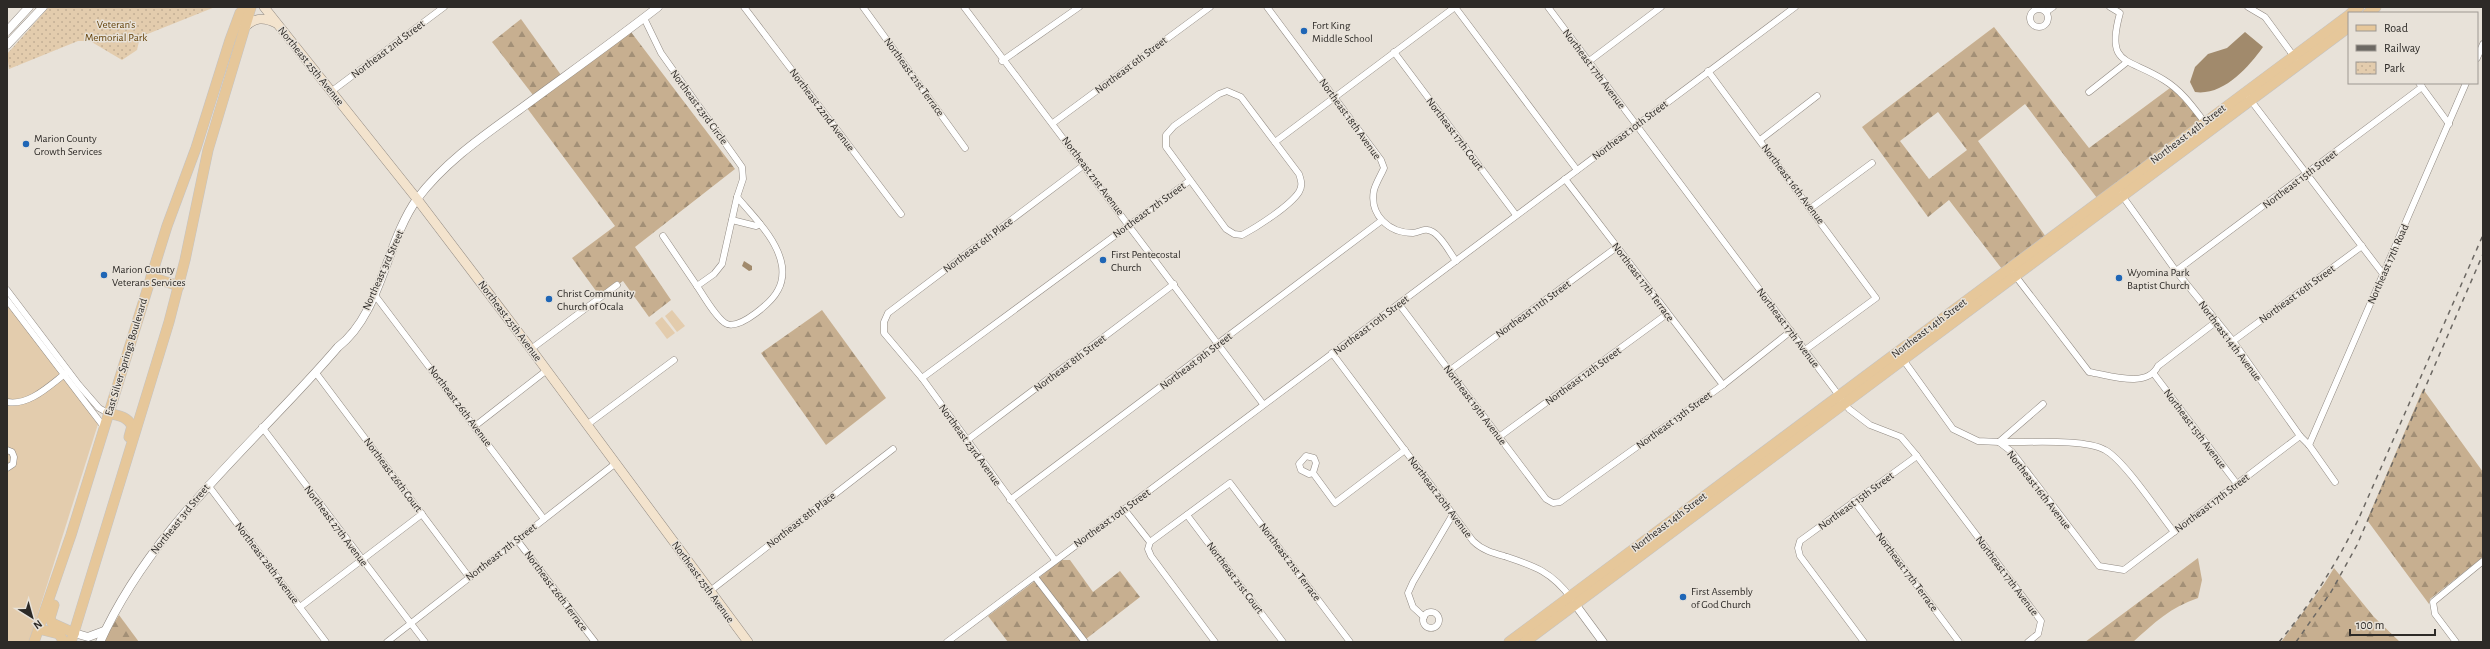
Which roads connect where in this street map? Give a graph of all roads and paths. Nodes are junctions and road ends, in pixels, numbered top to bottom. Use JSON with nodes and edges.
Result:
{"nodes":[{"id":1,"x":29,"y":7,"type":"edge"},
{"id":2,"x":43,"y":7,"type":"edge"},
{"id":3,"x":246,"y":7,"type":"edge"},
{"id":4,"x":251,"y":7,"type":"edge"},
{"id":5,"x":264,"y":7,"type":"edge"},
{"id":6,"x":444,"y":7,"type":"edge"},
{"id":7,"x":658,"y":7,"type":"edge"},
{"id":8,"x":744,"y":7,"type":"edge"},
{"id":9,"x":863,"y":7,"type":"edge"},
{"id":10,"x":964,"y":7,"type":"edge"},
{"id":11,"x":1078,"y":7,"type":"edge"},
{"id":12,"x":1210,"y":7,"type":"edge"},
{"id":13,"x":1267,"y":7,"type":"edge"},
{"id":14,"x":1455,"y":7,"type":"edge"},
{"id":15,"x":1548,"y":7,"type":"edge"},
{"id":16,"x":1795,"y":7,"type":"edge"},
{"id":17,"x":2053,"y":7,"type":"edge"},
{"id":18,"x":2110,"y":7,"type":"edge"},
{"id":19,"x":2125,"y":7,"type":"edge"},
{"id":20,"x":2248,"y":7,"type":"edge"},
{"id":21,"x":1658,"y":8,"type":"edge"},
{"id":22,"x":2046,"y":12,"type":"dead end"},
{"id":23,"x":2120,"y":13,"type":"junction"},
{"id":24,"x":2348,"y":16,"type":"edge"},
{"id":25,"x":644,"y":18,"type":"junction"},
{"id":26,"x":278,"y":24,"type":"junction"},
{"id":27,"x":244,"y":28,"type":"junction"},
{"id":28,"x":2348,"y":28,"type":"edge"},
{"id":29,"x":7,"y":31,"type":"edge"},
{"id":30,"x":2483,"y":44,"type":"edge"},
{"id":31,"x":7,"y":45,"type":"edge"},
{"id":32,"x":1394,"y":52,"type":"junction"},
{"id":33,"x":2478,"y":56,"type":"edge"},
{"id":34,"x":2296,"y":60,"type":"junction"},
{"id":35,"x":1002,"y":61,"type":"junction"},
{"id":36,"x":1588,"y":62,"type":"junction"},
{"id":37,"x":2127,"y":62,"type":"junction"},
{"id":38,"x":1708,"y":71,"type":"junction"},
{"id":39,"x":2466,"y":84,"type":"edge"},
{"id":40,"x":2421,"y":85,"type":"edge"},
{"id":41,"x":332,"y":91,"type":"junction"},
{"id":42,"x":2089,"y":92,"type":"dead end"},
{"id":43,"x":1817,"y":96,"type":"dead end"},
{"id":44,"x":2248,"y":96,"type":"junction"},
{"id":45,"x":1334,"y":97,"type":"junction"},
{"id":46,"x":1053,"y":123,"type":"junction"},
{"id":47,"x":2449,"y":124,"type":"junction"},
{"id":48,"x":1636,"y":126,"type":"junction"},
{"id":49,"x":2208,"y":126,"type":"junction"},
{"id":50,"x":1760,"y":140,"type":"junction"},
{"id":51,"x":1275,"y":142,"type":"junction"},
{"id":52,"x":965,"y":148,"type":"dead end"},
{"id":53,"x":1872,"y":163,"type":"dead end"},
{"id":54,"x":1084,"y":165,"type":"junction"},
{"id":55,"x":1576,"y":170,"type":"junction"},
{"id":56,"x":2308,"y":174,"type":"junction"},
{"id":57,"x":1565,"y":179,"type":"junction"},
{"id":58,"x":1189,"y":180,"type":"junction"},
{"id":59,"x":2119,"y":192,"type":"junction"},
{"id":60,"x":738,"y":197,"type":"junction"},
{"id":61,"x":417,"y":199,"type":"junction"},
{"id":62,"x":1811,"y":208,"type":"junction"},
{"id":63,"x":901,"y":214,"type":"dead end"},
{"id":64,"x":1516,"y":216,"type":"junction"},
{"id":65,"x":732,"y":220,"type":"junction"},
{"id":66,"x":1381,"y":221,"type":"junction"},
{"id":67,"x":760,"y":224,"type":"junction"},
{"id":68,"x":1129,"y":224,"type":"junction"},
{"id":69,"x":663,"y":236,"type":"dead end"},
{"id":70,"x":2362,"y":246,"type":"junction"},
{"id":71,"x":1617,"y":248,"type":"junction"},
{"id":72,"x":1456,"y":261,"type":"junction"},
{"id":73,"x":2176,"y":271,"type":"junction"},
{"id":74,"x":2013,"y":272,"type":"junction"},
{"id":75,"x":2383,"y":274,"type":"junction"},
{"id":76,"x":151,"y":277,"type":"junction"},
{"id":77,"x":1174,"y":284,"type":"junction"},
{"id":78,"x":617,"y":285,"type":"dead end"},
{"id":79,"x":179,"y":286,"type":"junction"},
{"id":80,"x":697,"y":286,"type":"junction"},
{"id":81,"x":7,"y":290,"type":"edge"},
{"id":82,"x":374,"y":294,"type":"junction"},
{"id":83,"x":7,"y":300,"type":"edge"},
{"id":84,"x":1399,"y":304,"type":"junction"},
{"id":85,"x":1667,"y":314,"type":"junction"},
{"id":86,"x":2217,"y":321,"type":"junction"},
{"id":87,"x":1791,"y":331,"type":"junction"},
{"id":88,"x":884,"y":332,"type":"joint"},
{"id":89,"x":2233,"y":341,"type":"junction"},
{"id":90,"x":1218,"y":344,"type":"junction"},
{"id":91,"x":531,"y":348,"type":"junction"},
{"id":92,"x":1805,"y":350,"type":"junction"},
{"id":93,"x":1332,"y":353,"type":"junction"},
{"id":94,"x":1900,"y":356,"type":"junction"},
{"id":95,"x":674,"y":360,"type":"dead end"},
{"id":96,"x":547,"y":370,"type":"junction"},
{"id":97,"x":1449,"y":370,"type":"junction"},
{"id":98,"x":68,"y":371,"type":"junction"},
{"id":99,"x":316,"y":373,"type":"junction"},
{"id":100,"x":2154,"y":374,"type":"junction"},
{"id":101,"x":63,"y":375,"type":"junction"},
{"id":102,"x":922,"y":378,"type":"junction"},
{"id":103,"x":1723,"y":385,"type":"junction"},
{"id":104,"x":1842,"y":399,"type":"junction"},
{"id":105,"x":7,"y":402,"type":"edge"},
{"id":106,"x":1263,"y":404,"type":"junction"},
{"id":107,"x":2043,"y":404,"type":"dead end"},
{"id":108,"x":108,"y":413,"type":"junction"},
{"id":109,"x":588,"y":424,"type":"junction"},
{"id":110,"x":475,"y":426,"type":"junction"},
{"id":111,"x":104,"y":427,"type":"junction"},
{"id":112,"x":262,"y":427,"type":"junction"},
{"id":113,"x":2300,"y":436,"type":"junction"},
{"id":114,"x":1499,"y":437,"type":"junction"},
{"id":115,"x":966,"y":441,"type":"junction"},
{"id":116,"x":1999,"y":442,"type":"junction"},
{"id":117,"x":2309,"y":445,"type":"junction"},
{"id":118,"x":893,"y":449,"type":"dead end"},
{"id":119,"x":7,"y":450,"type":"edge"},
{"id":120,"x":1405,"y":450,"type":"junction"},
{"id":121,"x":1917,"y":456,"type":"junction"},
{"id":122,"x":616,"y":463,"type":"junction"},
{"id":123,"x":7,"y":468,"type":"edge"},
{"id":124,"x":1313,"y":473,"type":"dead end"},
{"id":125,"x":2335,"y":482,"type":"dead end"},
{"id":126,"x":208,"y":484,"type":"junction"},
{"id":127,"x":2237,"y":484,"type":"junction"},
{"id":128,"x":1010,"y":500,"type":"junction"},
{"id":129,"x":114,"y":501,"type":"junction"},
{"id":130,"x":1854,"y":501,"type":"junction"},
{"id":131,"x":1553,"y":503,"type":"joint"},
{"id":132,"x":1124,"y":509,"type":"junction"},
{"id":133,"x":422,"y":514,"type":"junction"},
{"id":134,"x":1453,"y":514,"type":"junction"},
{"id":135,"x":1187,"y":515,"type":"junction"},
{"id":136,"x":544,"y":519,"type":"junction"},
{"id":137,"x":2174,"y":532,"type":"junction"},
{"id":138,"x":517,"y":540,"type":"junction"},
{"id":139,"x":1150,"y":542,"type":"junction"},
{"id":140,"x":64,"y":558,"type":"junction"},
{"id":141,"x":362,"y":560,"type":"junction"},
{"id":142,"x":1055,"y":560,"type":"junction"},
{"id":143,"x":2483,"y":561,"type":"edge"},
{"id":144,"x":2112,"y":570,"type":"joint"},
{"id":145,"x":469,"y":577,"type":"junction"},
{"id":146,"x":1035,"y":577,"type":"junction"},
{"id":147,"x":710,"y":590,"type":"junction"},
{"id":148,"x":1572,"y":600,"type":"junction"},
{"id":149,"x":300,"y":607,"type":"junction"},
{"id":150,"x":1424,"y":617,"type":"dead end"},
{"id":151,"x":411,"y":624,"type":"junction"},
{"id":152,"x":39,"y":629,"type":"junction"},
{"id":153,"x":104,"y":631,"type":"junction"},
{"id":154,"x":72,"y":637,"type":"edge"},
{"id":155,"x":34,"y":642,"type":"edge"},
{"id":156,"x":64,"y":642,"type":"edge"},
{"id":157,"x":100,"y":642,"type":"edge"},
{"id":158,"x":326,"y":642,"type":"edge"},
{"id":159,"x":387,"y":642,"type":"edge"},
{"id":160,"x":425,"y":642,"type":"edge"},
{"id":161,"x":595,"y":642,"type":"edge"},
{"id":162,"x":748,"y":642,"type":"edge"},
{"id":163,"x":947,"y":642,"type":"edge"},
{"id":164,"x":1085,"y":642,"type":"edge"},
{"id":165,"x":1215,"y":642,"type":"edge"},
{"id":166,"x":1283,"y":642,"type":"edge"},
{"id":167,"x":1350,"y":642,"type":"edge"},
{"id":168,"x":1509,"y":642,"type":"edge"},
{"id":169,"x":1525,"y":642,"type":"edge"},
{"id":170,"x":1603,"y":642,"type":"edge"},
{"id":171,"x":1864,"y":642,"type":"edge"},
{"id":172,"x":1959,"y":642,"type":"edge"},
{"id":173,"x":2028,"y":642,"type":"edge"},
{"id":174,"x":2456,"y":642,"type":"edge"}],
"edges":[{"from":1,"to":29,"type":"street"},
{"from":2,"to":31,"type":"street"},
{"from":3,"to":76,"type":"main road","name":"East Silver Springs Boulevard"},
{"from":4,"to":27,"type":"main road"},
{"from":5,"to":26,"type":"main road","name":"Northeast 25th Avenue"},
{"from":6,"to":41,"type":"street","name":"Northeast 2nd Street"},
{"from":7,"to":25,"type":"street","name":"Northeast 3rd Street"},
{"from":8,"to":63,"type":"street","name":"Northeast 22nd Avenue"},
{"from":9,"to":52,"type":"street","name":"Northeast 21st Terrace"},
{"from":10,"to":35,"type":"street","name":"Northeast 21st Avenue"},
{"from":11,"to":35,"type":"street"},
{"from":12,"to":46,"type":"street","name":"Northeast 6th Street"},
{"from":13,"to":45,"type":"street","name":"Northeast 18th Avenue"},
{"from":14,"to":32,"type":"street"},
{"from":14,"to":55,"type":"street"},
{"from":15,"to":36,"type":"street","name":"Northeast 17th Avenue"},
{"from":16,"to":38,"type":"street","name":"Northeast 10th Street"},
{"from":17,"to":22,"type":"street"},
{"from":18,"to":23,"type":"street"},
{"from":19,"to":23,"type":"street"},
{"from":20,"to":34,"type":"street"},
{"from":21,"to":36,"type":"street"},
{"from":23,"to":37,"type":"street"},
{"from":24,"to":34,"type":"main road","name":"Northeast 14th Street"},
{"from":25,"to":60,"type":"street","name":"Northeast 23rd Circle"},
{"from":25,"to":61,"type":"street","name":"Northeast 3rd Street"},
{"from":26,"to":27,"type":"main road"},
{"from":26,"to":41,"type":"main road","name":"Northeast 25th Avenue"},
{"from":27,"to":79,"type":"main road"},
{"from":28,"to":34,"type":"main road","name":"Northeast 14th Street"},
{"from":30,"to":33,"type":"street"},
{"from":32,"to":45,"type":"street"},
{"from":32,"to":64,"type":"street","name":"Northeast 17th Court"},
{"from":34,"to":44,"type":"main road","name":"Northeast 14th Street"},
{"from":35,"to":46,"type":"street","name":"Northeast 21st Avenue"},
{"from":36,"to":48,"type":"street","name":"Northeast 17th Avenue"},
{"from":37,"to":42,"type":"street"},
{"from":37,"to":49,"type":"street"},
{"from":38,"to":48,"type":"street","name":"Northeast 10th Street"},
{"from":38,"to":50,"type":"street","name":"Northeast 16th Avenue"},
{"from":39,"to":47,"type":"street","name":"Northeast 17th Road"},
{"from":40,"to":47,"type":"street"},
{"from":40,"to":56,"type":"street","name":"Northeast 15th Street"},
{"from":41,"to":61,"type":"main road","name":"Northeast 25th Avenue"},
{"from":43,"to":50,"type":"street"},
{"from":44,"to":49,"type":"main road","name":"Northeast 14th Street"},
{"from":44,"to":56,"type":"street"},
{"from":45,"to":51,"type":"street"},
{"from":45,"to":66,"type":"street","name":"Northeast 18th Avenue"},
{"from":46,"to":54,"type":"street","name":"Northeast 21st Avenue"},
{"from":47,"to":75,"type":"street","name":"Northeast 17th Road"},
{"from":48,"to":55,"type":"street","name":"Northeast 10th Street"},
{"from":48,"to":87,"type":"street","name":"Northeast 17th Avenue"},
{"from":49,"to":59,"type":"main road","name":"Northeast 14th Street"},
{"from":50,"to":62,"type":"street","name":"Northeast 16th Avenue"},
{"from":51,"to":58,"type":"street","name":"Northeast 7th Street"},
{"from":51,"to":58,"type":"street"},
{"from":53,"to":62,"type":"street"},
{"from":54,"to":68,"type":"street","name":"Northeast 21st Avenue"},
{"from":54,"to":88,"type":"street","name":"Northeast 6th Place"},
{"from":55,"to":57,"type":"street","name":"Northeast 10th Street"},
{"from":56,"to":70,"type":"street"},
{"from":56,"to":73,"type":"street","name":"Northeast 15th Street"},
{"from":57,"to":64,"type":"street","name":"Northeast 10th Street"},
{"from":57,"to":71,"type":"street","name":"Northeast 17th Terrace"},
{"from":58,"to":68,"type":"street","name":"Northeast 7th Street"},
{"from":59,"to":73,"type":"street","name":"Northeast 14th Avenue"},
{"from":59,"to":74,"type":"main road","name":"Northeast 14th Street"},
{"from":60,"to":65,"type":"street","name":"Northeast 23rd Circle"},
{"from":60,"to":67,"type":"street"},
{"from":61,"to":82,"type":"street","name":"Northeast 3rd Street"},
{"from":61,"to":91,"type":"main road","name":"Northeast 25th Avenue"},
{"from":62,"to":92,"type":"street","name":"Northeast 16th Avenue"},
{"from":64,"to":72,"type":"street","name":"Northeast 10th Street"},
{"from":65,"to":67,"type":"street"},
{"from":65,"to":80,"type":"street","name":"Northeast 23rd Circle"},
{"from":66,"to":72,"type":"street"},
{"from":66,"to":90,"type":"street","name":"Northeast 9th Street"},
{"from":67,"to":80,"type":"street"},
{"from":68,"to":77,"type":"street","name":"Northeast 21st Avenue"},
{"from":68,"to":102,"type":"street","name":"Northeast 7th Street"},
{"from":69,"to":80,"type":"street"},
{"from":70,"to":75,"type":"street"},
{"from":70,"to":89,"type":"street","name":"Northeast 16th Street"},
{"from":71,"to":85,"type":"street","name":"Northeast 17th Terrace"},
{"from":71,"to":97,"type":"street","name":"Northeast 11th Street"},
{"from":72,"to":84,"type":"street","name":"Northeast 10th Street"},
{"from":73,"to":86,"type":"street","name":"Northeast 14th Avenue"},
{"from":74,"to":94,"type":"main road","name":"Northeast 14th Street"},
{"from":74,"to":100,"type":"street"},
{"from":75,"to":117,"type":"street","name":"Northeast 17th Road"},
{"from":76,"to":79,"type":"main road"},
{"from":76,"to":108,"type":"main road","name":"East Silver Springs Boulevard"},
{"from":77,"to":90,"type":"street","name":"Northeast 21st Avenue"},
{"from":77,"to":115,"type":"street","name":"Northeast 8th Street"},
{"from":78,"to":91,"type":"street"},
{"from":79,"to":129,"type":"main road"},
{"from":81,"to":98,"type":"street"},
{"from":82,"to":99,"type":"street","name":"Northeast 3rd Street"},
{"from":82,"to":110,"type":"street","name":"Northeast 26th Avenue"},
{"from":83,"to":101,"type":"street"},
{"from":84,"to":93,"type":"street","name":"Northeast 10th Street"},
{"from":84,"to":97,"type":"street","name":"Northeast 19th Avenue"},
{"from":85,"to":103,"type":"street","name":"Northeast 17th Terrace"},
{"from":85,"to":114,"type":"street","name":"Northeast 12th Street"},
{"from":86,"to":89,"type":"street","name":"Northeast 14th Avenue"},
{"from":86,"to":100,"type":"street"},
{"from":87,"to":92,"type":"street","name":"Northeast 17th Avenue"},
{"from":87,"to":103,"type":"street","name":"Northeast 13th Street"},
{"from":88,"to":102,"type":"street","name":"Northeast 23rd Avenue"},
{"from":89,"to":113,"type":"street","name":"Northeast 14th Avenue"},
{"from":90,"to":106,"type":"street","name":"Northeast 21st Avenue"},
{"from":90,"to":128,"type":"street","name":"Northeast 9th Street"},
{"from":91,"to":96,"type":"main road","name":"Northeast 25th Avenue"},
{"from":92,"to":104,"type":"street","name":"Northeast 17th Avenue"},
{"from":93,"to":106,"type":"street","name":"Northeast 10th Street"},
{"from":93,"to":120,"type":"street","name":"Northeast 20th Avenue"},
{"from":94,"to":104,"type":"main road","name":"Northeast 14th Street"},
{"from":94,"to":116,"type":"street","name":"Northeast 16th Avenue"},
{"from":95,"to":109,"type":"street"},
{"from":96,"to":109,"type":"main road","name":"Northeast 25th Avenue"},
{"from":96,"to":110,"type":"street"},
{"from":97,"to":114,"type":"street","name":"Northeast 19th Avenue"},
{"from":98,"to":101,"type":"street"},
{"from":98,"to":108,"type":"street"},
{"from":99,"to":112,"type":"street","name":"Northeast 3rd Street"},
{"from":99,"to":133,"type":"street","name":"Northeast 26th Court"},
{"from":100,"to":127,"type":"street","name":"Northeast 15th Avenue"},
{"from":101,"to":105,"type":"street"},
{"from":101,"to":111,"type":"street"},
{"from":102,"to":115,"type":"street","name":"Northeast 23rd Avenue"},
{"from":103,"to":131,"type":"street","name":"Northeast 13th Street"},
{"from":104,"to":121,"type":"street","name":"Northeast 17th Avenue"},
{"from":104,"to":148,"type":"main road","name":"Northeast 14th Street"},
{"from":106,"to":132,"type":"street","name":"Northeast 10th Street"},
{"from":107,"to":116,"type":"street"},
{"from":108,"to":111,"type":"main road","name":"East Silver Springs Boulevard"},
{"from":108,"to":129,"type":"main road"},
{"from":109,"to":122,"type":"main road","name":"Northeast 25th Avenue"},
{"from":110,"to":136,"type":"street","name":"Northeast 26th Avenue"},
{"from":111,"to":140,"type":"main road","name":"East Silver Springs Boulevard"},
{"from":112,"to":126,"type":"street","name":"Northeast 3rd Street"},
{"from":112,"to":141,"type":"street","name":"Northeast 27th Avenue"},
{"from":113,"to":117,"type":"street"},
{"from":113,"to":127,"type":"street","name":"Northeast 17th Street"},
{"from":114,"to":131,"type":"street","name":"Northeast 19th Avenue"},
{"from":115,"to":128,"type":"street","name":"Northeast 23rd Avenue"},
{"from":116,"to":137,"type":"street"},
{"from":116,"to":144,"type":"street","name":"Northeast 16th Avenue"},
{"from":117,"to":125,"type":"street"},
{"from":118,"to":147,"type":"street","name":"Northeast 8th Place"},
{"from":119,"to":123,"type":"street"},
{"from":120,"to":124,"type":"street"},
{"from":120,"to":134,"type":"street","name":"Northeast 20th Avenue"},
{"from":121,"to":130,"type":"street","name":"Northeast 15th Street"},
{"from":121,"to":173,"type":"street","name":"Northeast 17th Avenue"},
{"from":122,"to":136,"type":"street","name":"Northeast 7th Street"},
{"from":122,"to":147,"type":"main road","name":"Northeast 25th Avenue"},
{"from":126,"to":149,"type":"street","name":"Northeast 28th Avenue"},
{"from":126,"to":153,"type":"street","name":"Northeast 3rd Street"},
{"from":127,"to":137,"type":"street","name":"Northeast 17th Street"},
{"from":128,"to":142,"type":"street","name":"Northeast 23rd Avenue"},
{"from":129,"to":154,"type":"main road"},
{"from":130,"to":171,"type":"street","name":"Northeast 15th Street"},
{"from":130,"to":172,"type":"street","name":"Northeast 17th Terrace"},
{"from":132,"to":139,"type":"street"},
{"from":132,"to":142,"type":"street","name":"Northeast 10th Street"},
{"from":133,"to":141,"type":"street"},
{"from":133,"to":145,"type":"street","name":"Northeast 26th Court"},
{"from":134,"to":148,"type":"street","name":"Northeast 20th Avenue"},
{"from":134,"to":150,"type":"street"},
{"from":135,"to":139,"type":"street"},
{"from":135,"to":166,"type":"street","name":"Northeast 21st Court"},
{"from":135,"to":167,"type":"street","name":"Northeast 21st Terrace"},
{"from":136,"to":138,"type":"street","name":"Northeast 7th Street"},
{"from":137,"to":144,"type":"street","name":"Northeast 17th Street"},
{"from":138,"to":145,"type":"street","name":"Northeast 7th Street"},
{"from":138,"to":161,"type":"street","name":"Northeast 26th Terrace"},
{"from":139,"to":165,"type":"street"},
{"from":140,"to":152,"type":"main road","name":"East Silver Springs Boulevard"},
{"from":140,"to":154,"type":"main road"},
{"from":141,"to":149,"type":"street"},
{"from":141,"to":151,"type":"street","name":"Northeast 27th Avenue"},
{"from":142,"to":146,"type":"street","name":"Northeast 10th Street"},
{"from":143,"to":174,"type":"street"},
{"from":145,"to":151,"type":"street","name":"Northeast 7th Street"},
{"from":146,"to":163,"type":"street","name":"Northeast 10th Street"},
{"from":146,"to":164,"type":"street"},
{"from":147,"to":162,"type":"main road","name":"Northeast 25th Avenue"},
{"from":148,"to":168,"type":"main road","name":"Northeast 14th Street"},
{"from":148,"to":169,"type":"main road","name":"Northeast 14th Street"},
{"from":148,"to":170,"type":"street"},
{"from":149,"to":158,"type":"street","name":"Northeast 28th Avenue"},
{"from":151,"to":159,"type":"street","name":"Northeast 7th Street"},
{"from":151,"to":160,"type":"street"},
{"from":152,"to":155,"type":"main road","name":"East Silver Springs Boulevard"},
{"from":152,"to":156,"type":"main road"},
{"from":153,"to":154,"type":"street"},
{"from":153,"to":157,"type":"street","name":"Northeast 3rd Street"}]}
